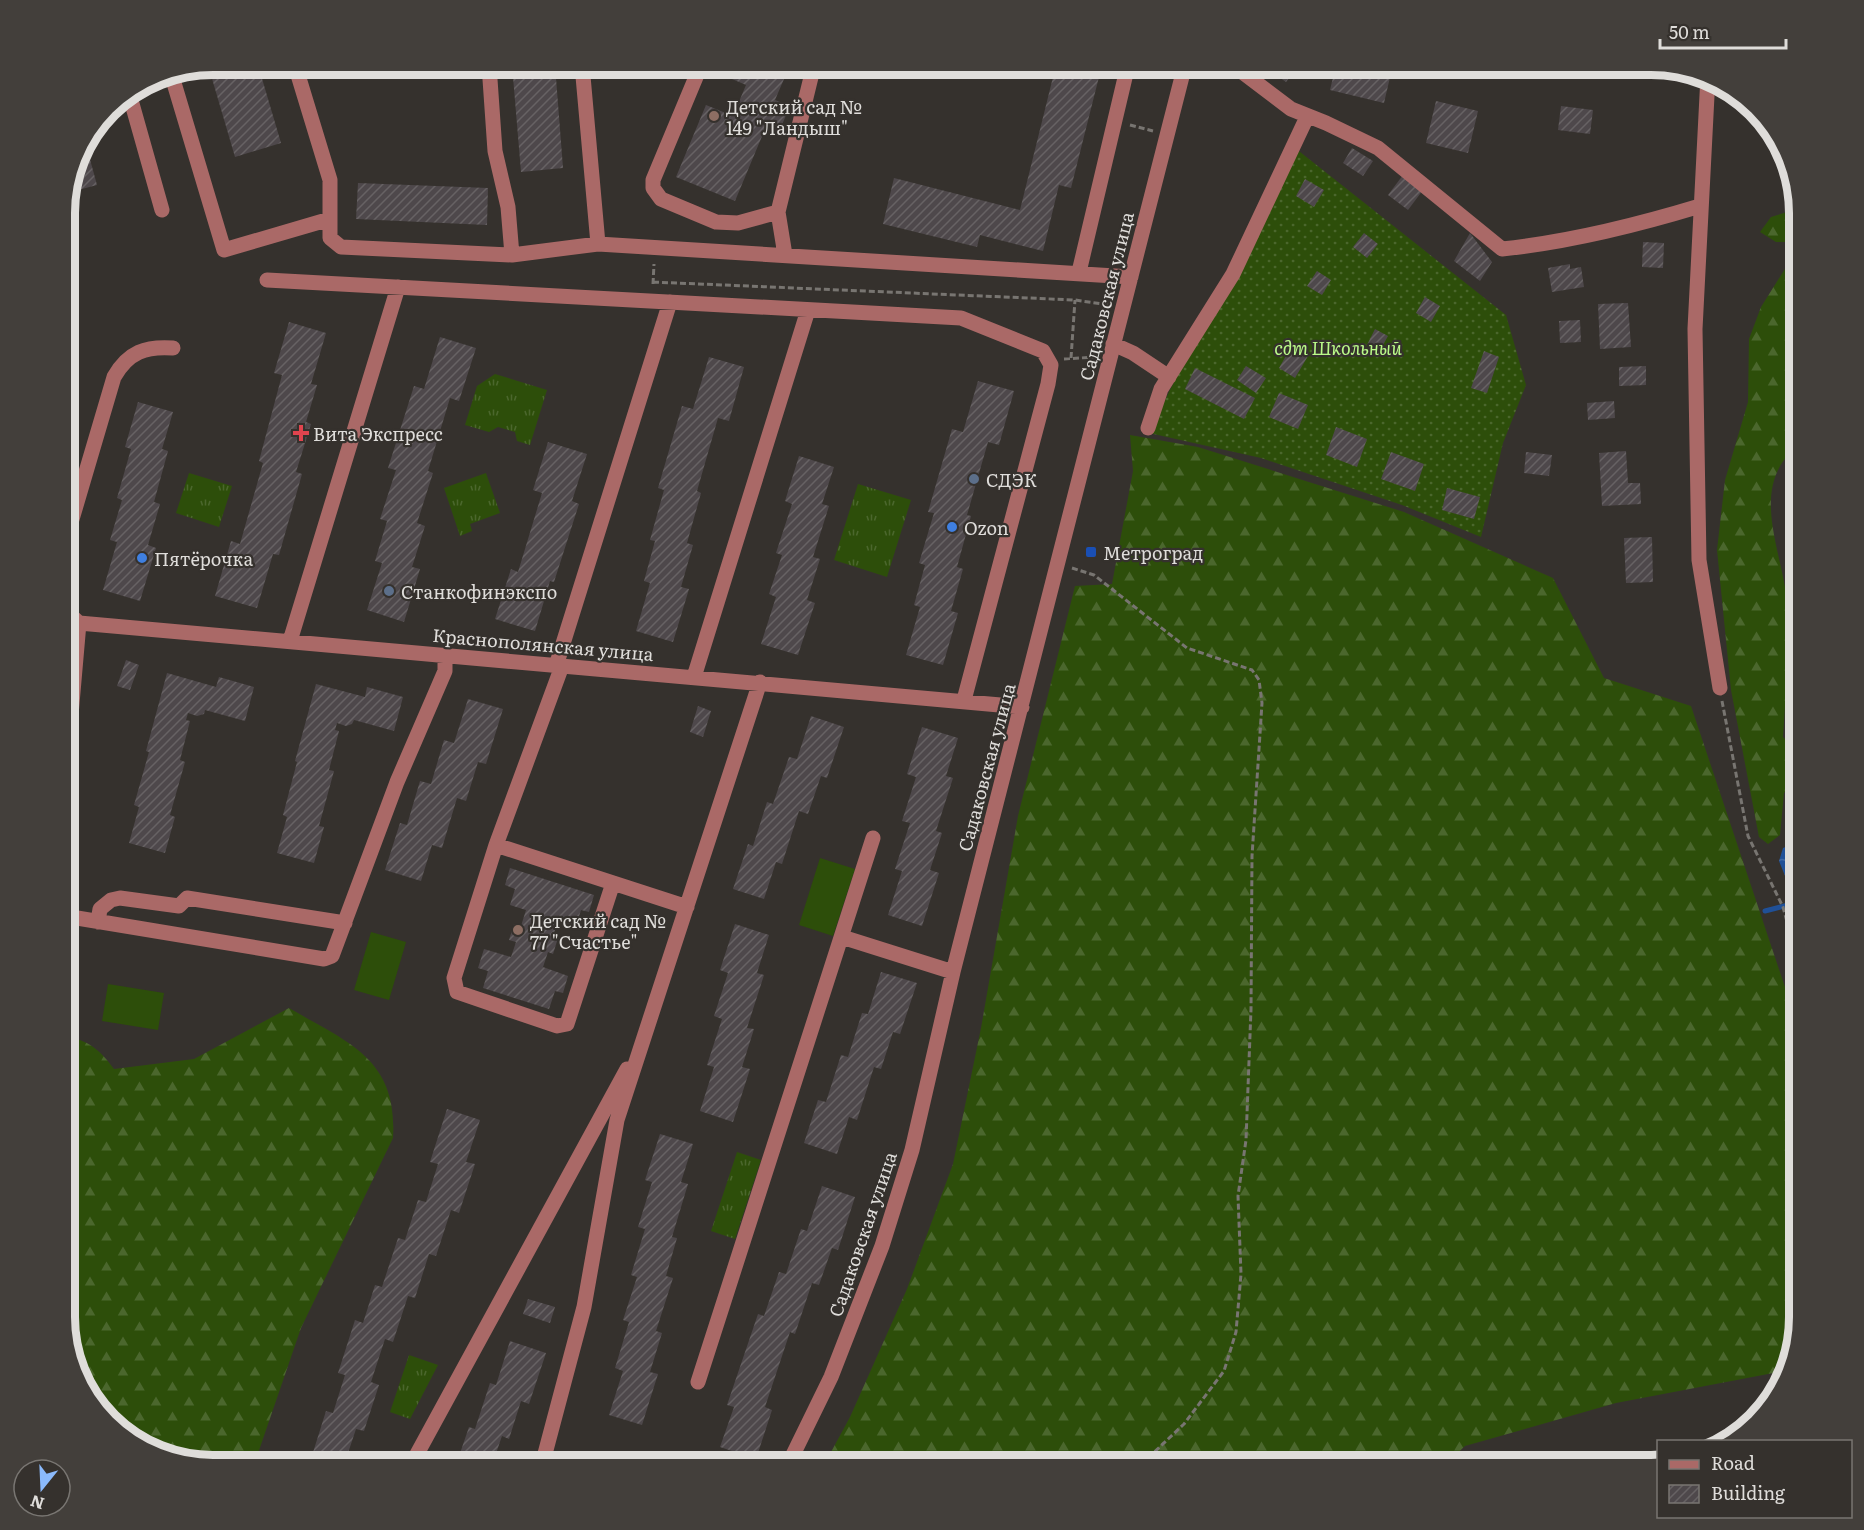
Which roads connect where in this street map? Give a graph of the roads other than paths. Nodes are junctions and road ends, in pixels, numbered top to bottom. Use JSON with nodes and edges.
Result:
{"nodes":[{"id":1,"x":299,"y":75,"type":"edge"},
{"id":2,"x":490,"y":75,"type":"edge"},
{"id":3,"x":583,"y":75,"type":"edge"},
{"id":4,"x":696,"y":75,"type":"edge"},
{"id":5,"x":811,"y":75,"type":"edge"},
{"id":6,"x":1125,"y":75,"type":"edge"},
{"id":7,"x":1182,"y":75,"type":"edge"},
{"id":8,"x":1247,"y":75,"type":"edge"},
{"id":9,"x":173,"y":81,"type":"edge"},
{"id":10,"x":1707,"y":87,"type":"edge"},
{"id":11,"x":131,"y":102,"type":"edge"},
{"id":12,"x":1307,"y":117,"type":"junction"},
{"id":13,"x":1700,"y":206,"type":"junction"},
{"id":14,"x":162,"y":210,"type":"dead end"},
{"id":15,"x":778,"y":212,"type":"junction"},
{"id":16,"x":330,"y":219,"type":"junction"},
{"id":17,"x":598,"y":244,"type":"junction"},
{"id":18,"x":512,"y":255,"type":"junction"},
{"id":19,"x":785,"y":255,"type":"junction"},
{"id":20,"x":1079,"y":272,"type":"junction"},
{"id":21,"x":1131,"y":277,"type":"junction"},
{"id":22,"x":267,"y":280,"type":"dead end"},
{"id":23,"x":398,"y":287,"type":"junction"},
{"id":24,"x":670,"y":302,"type":"junction"},
{"id":25,"x":808,"y":310,"type":"junction"},
{"id":26,"x":173,"y":348,"type":"dead end"},
{"id":27,"x":1112,"y":350,"type":"junction"},
{"id":28,"x":1169,"y":377,"type":"junction"},
{"id":29,"x":1148,"y":428,"type":"dead end"},
{"id":30,"x":75,"y":511,"type":"edge"},
{"id":31,"x":75,"y":624,"type":"edge"},
{"id":32,"x":290,"y":641,"type":"junction"},
{"id":33,"x":445,"y":655,"type":"junction"},
{"id":34,"x":559,"y":666,"type":"junction"},
{"id":35,"x":694,"y":677,"type":"junction"},
{"id":36,"x":759,"y":682,"type":"junction"},
{"id":37,"x":1720,"y":688,"type":"road end"},
{"id":38,"x":964,"y":700,"type":"junction"},
{"id":39,"x":1022,"y":707,"type":"junction"},
{"id":40,"x":873,"y":838,"type":"dead end"},
{"id":41,"x":496,"y":845,"type":"junction"},
{"id":42,"x":613,"y":883,"type":"junction"},
{"id":43,"x":687,"y":907,"type":"junction"},
{"id":44,"x":75,"y":918,"type":"edge"},
{"id":45,"x":98,"y":922,"type":"junction"},
{"id":46,"x":345,"y":923,"type":"junction"},
{"id":47,"x":842,"y":936,"type":"junction"},
{"id":48,"x":953,"y":972,"type":"junction"},
{"id":49,"x":647,"y":1032,"type":"junction"},
{"id":50,"x":698,"y":1382,"type":"dead end"},
{"id":51,"x":417,"y":1455,"type":"edge"},
{"id":52,"x":545,"y":1455,"type":"edge"},
{"id":53,"x":793,"y":1455,"type":"edge"}],
"edges":[{"from":1,"to":16,"type":"street"},
{"from":2,"to":18,"type":"street"},
{"from":3,"to":17,"type":"street"},
{"from":4,"to":15,"type":"street"},
{"from":5,"to":15,"type":"street"},
{"from":6,"to":20,"type":"street"},
{"from":7,"to":21,"type":"street","name":"Садаковская улица"},
{"from":8,"to":12,"type":"street"},
{"from":9,"to":16,"type":"street"},
{"from":10,"to":13,"type":"street"},
{"from":11,"to":14,"type":"street"},
{"from":12,"to":13,"type":"street"},
{"from":12,"to":28,"type":"street"},
{"from":13,"to":37,"type":"street"},
{"from":15,"to":19,"type":"street"},
{"from":16,"to":18,"type":"street"},
{"from":17,"to":18,"type":"street"},
{"from":17,"to":19,"type":"street"},
{"from":19,"to":20,"type":"street"},
{"from":20,"to":21,"type":"street"},
{"from":21,"to":27,"type":"street","name":"Садаковская улица"},
{"from":22,"to":23,"type":"street"},
{"from":23,"to":24,"type":"street"},
{"from":23,"to":32,"type":"street"},
{"from":24,"to":25,"type":"street"},
{"from":24,"to":34,"type":"street"},
{"from":25,"to":35,"type":"street"},
{"from":25,"to":38,"type":"street"},
{"from":26,"to":30,"type":"street"},
{"from":27,"to":28,"type":"street"},
{"from":27,"to":39,"type":"street","name":"Садаковская улица"},
{"from":28,"to":29,"type":"street"},
{"from":31,"to":32,"type":"street","name":"Краснополянская улица"},
{"from":32,"to":33,"type":"street","name":"Краснополянская улица"},
{"from":33,"to":34,"type":"street","name":"Краснополянская улица"},
{"from":33,"to":46,"type":"street"},
{"from":34,"to":35,"type":"street","name":"Краснополянская улица"},
{"from":34,"to":41,"type":"street"},
{"from":35,"to":36,"type":"street","name":"Краснополянская улица"},
{"from":36,"to":38,"type":"street","name":"Краснополянская улица"},
{"from":36,"to":43,"type":"street"},
{"from":38,"to":39,"type":"street","name":"Краснополянская улица"},
{"from":39,"to":48,"type":"street","name":"Садаковская улица"},
{"from":40,"to":47,"type":"street"},
{"from":41,"to":42,"type":"street"},
{"from":41,"to":42,"type":"street"},
{"from":42,"to":43,"type":"street"},
{"from":43,"to":49,"type":"street"},
{"from":44,"to":45,"type":"street"},
{"from":45,"to":46,"type":"street"},
{"from":45,"to":46,"type":"street"},
{"from":47,"to":48,"type":"street"},
{"from":47,"to":50,"type":"street"},
{"from":48,"to":53,"type":"street","name":"Садаковская улица"},
{"from":49,"to":51,"type":"street"},
{"from":49,"to":52,"type":"street"}]}
